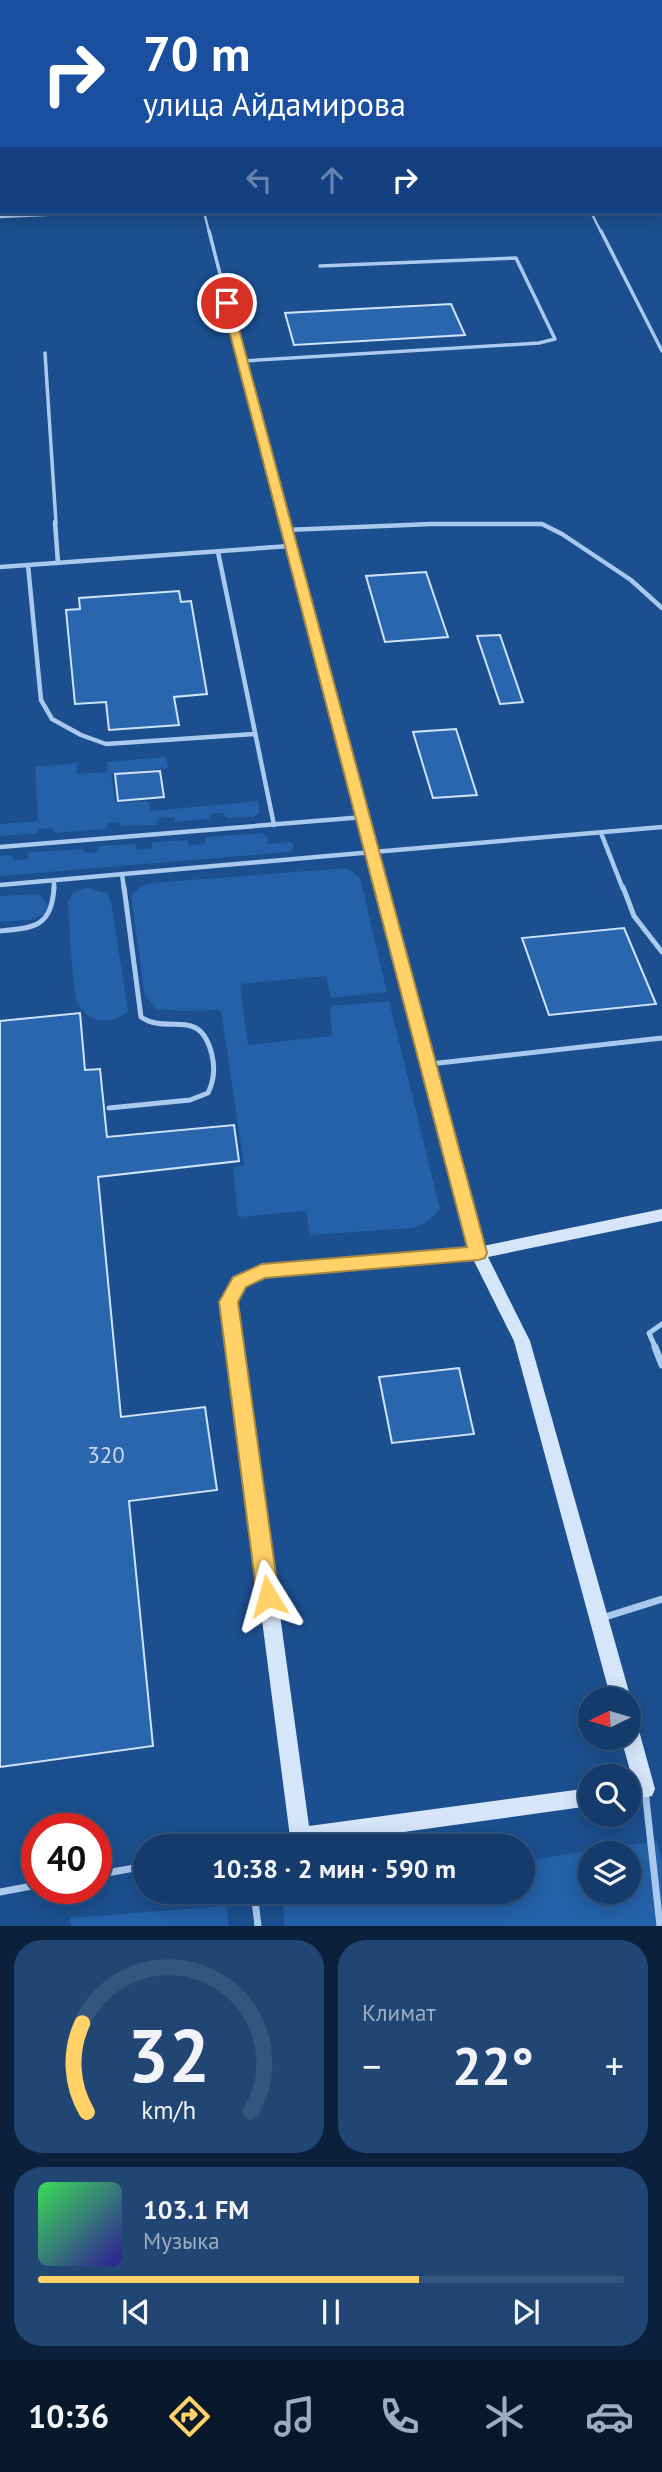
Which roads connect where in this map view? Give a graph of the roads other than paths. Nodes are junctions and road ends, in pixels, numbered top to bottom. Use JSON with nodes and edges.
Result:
{"nodes":[{"id":1,"x":66,"y":214,"type":"edge"},
{"id":2,"x":205,"y":214,"type":"edge"},
{"id":3,"x":592,"y":214,"type":"edge"},
{"id":4,"x":0,"y":217,"type":"edge"},
{"id":5,"x":320,"y":265,"type":"dead end"},
{"id":6,"x":662,"y":351,"type":"edge"},
{"id":7,"x":45,"y":352,"type":"dead end"},
{"id":8,"x":243,"y":361,"type":"junction"},
{"id":9,"x":286,"y":530,"type":"junction"},
{"id":10,"x":290,"y":546,"type":"junction"},
{"id":11,"x":218,"y":552,"type":"junction"},
{"id":12,"x":58,"y":563,"type":"junction"},
{"id":13,"x":28,"y":565,"type":"junction"},
{"id":14,"x":0,"y":567,"type":"edge"},
{"id":15,"x":662,"y":608,"type":"edge"},
{"id":16,"x":254,"y":734,"type":"junction"},
{"id":17,"x":364,"y":817,"type":"junction"},
{"id":18,"x":274,"y":825,"type":"junction"},
{"id":19,"x":662,"y":827,"type":"edge"},
{"id":20,"x":601,"y":832,"type":"junction"},
{"id":21,"x":0,"y":847,"type":"edge"},
{"id":22,"x":373,"y":852,"type":"junction"},
{"id":23,"x":122,"y":874,"type":"junction"},
{"id":24,"x":54,"y":880,"type":"junction"},
{"id":25,"x":0,"y":884,"type":"edge"},
{"id":26,"x":0,"y":931,"type":"edge"},
{"id":27,"x":662,"y":952,"type":"edge"},
{"id":28,"x":662,"y":1038,"type":"edge"},
{"id":29,"x":430,"y":1064,"type":"junction"},
{"id":30,"x":109,"y":1108,"type":"dead end"},
{"id":31,"x":662,"y":1215,"type":"edge"},
{"id":32,"x":478,"y":1253,"type":"junction"},
{"id":33,"x":662,"y":1324,"type":"edge"},
{"id":34,"x":662,"y":1365,"type":"edge"},
{"id":35,"x":662,"y":1598,"type":"edge"},
{"id":36,"x":599,"y":1619,"type":"junction"},
{"id":37,"x":618,"y":1687,"type":"edge"},
{"id":38,"x":578,"y":1799,"type":"edge"},
{"id":39,"x":641,"y":1814,"type":"edge"},
{"id":40,"x":300,"y":1834,"type":"edge"},
{"id":41,"x":322,"y":1834,"type":"edge"},
{"id":42,"x":133,"y":1868,"type":"edge"},
{"id":43,"x":112,"y":1872,"type":"edge"},
{"id":44,"x":21,"y":1888,"type":"edge"},
{"id":45,"x":0,"y":1892,"type":"edge"},
{"id":46,"x":255,"y":1904,"type":"edge"},
{"id":47,"x":258,"y":1926,"type":"edge"},
{"id":48,"x":660,"y":1926,"type":"edge"}],
"edges":[{"from":1,"to":4,"type":"lane"},
{"from":2,"to":8,"type":"lane"},
{"from":3,"to":6,"type":"lane"},
{"from":5,"to":8,"type":"lane"},
{"from":7,"to":12,"type":"lane"},
{"from":8,"to":9,"type":"lane"},
{"from":9,"to":10,"type":"lane"},
{"from":9,"to":15,"type":"lane"},
{"from":10,"to":11,"type":"lane"},
{"from":10,"to":17,"type":"lane"},
{"from":11,"to":12,"type":"lane"},
{"from":11,"to":16,"type":"lane"},
{"from":12,"to":13,"type":"lane"},
{"from":13,"to":14,"type":"lane"},
{"from":13,"to":16,"type":"lane"},
{"from":16,"to":18,"type":"lane"},
{"from":17,"to":18,"type":"lane"},
{"from":17,"to":22,"type":"lane"},
{"from":18,"to":21,"type":"lane"},
{"from":19,"to":20,"type":"lane"},
{"from":20,"to":22,"type":"lane"},
{"from":20,"to":27,"type":"lane"},
{"from":22,"to":23,"type":"lane"},
{"from":22,"to":29,"type":"lane"},
{"from":23,"to":24,"type":"lane"},
{"from":23,"to":30,"type":"lane"},
{"from":24,"to":25,"type":"lane"},
{"from":24,"to":26,"type":"lane"},
{"from":28,"to":29,"type":"lane"},
{"from":29,"to":32,"type":"lane"},
{"from":31,"to":32,"type":"street"},
{"from":32,"to":36,"type":"street"},
{"from":32,"to":40,"type":"street"},
{"from":33,"to":34,"type":"lane"},
{"from":35,"to":36,"type":"lane"},
{"from":36,"to":37,"type":"street"},
{"from":38,"to":41,"type":"street"},
{"from":39,"to":48,"type":"lane"},
{"from":42,"to":43,"type":"lane"},
{"from":44,"to":45,"type":"lane"},
{"from":46,"to":47,"type":"lane"}]}
